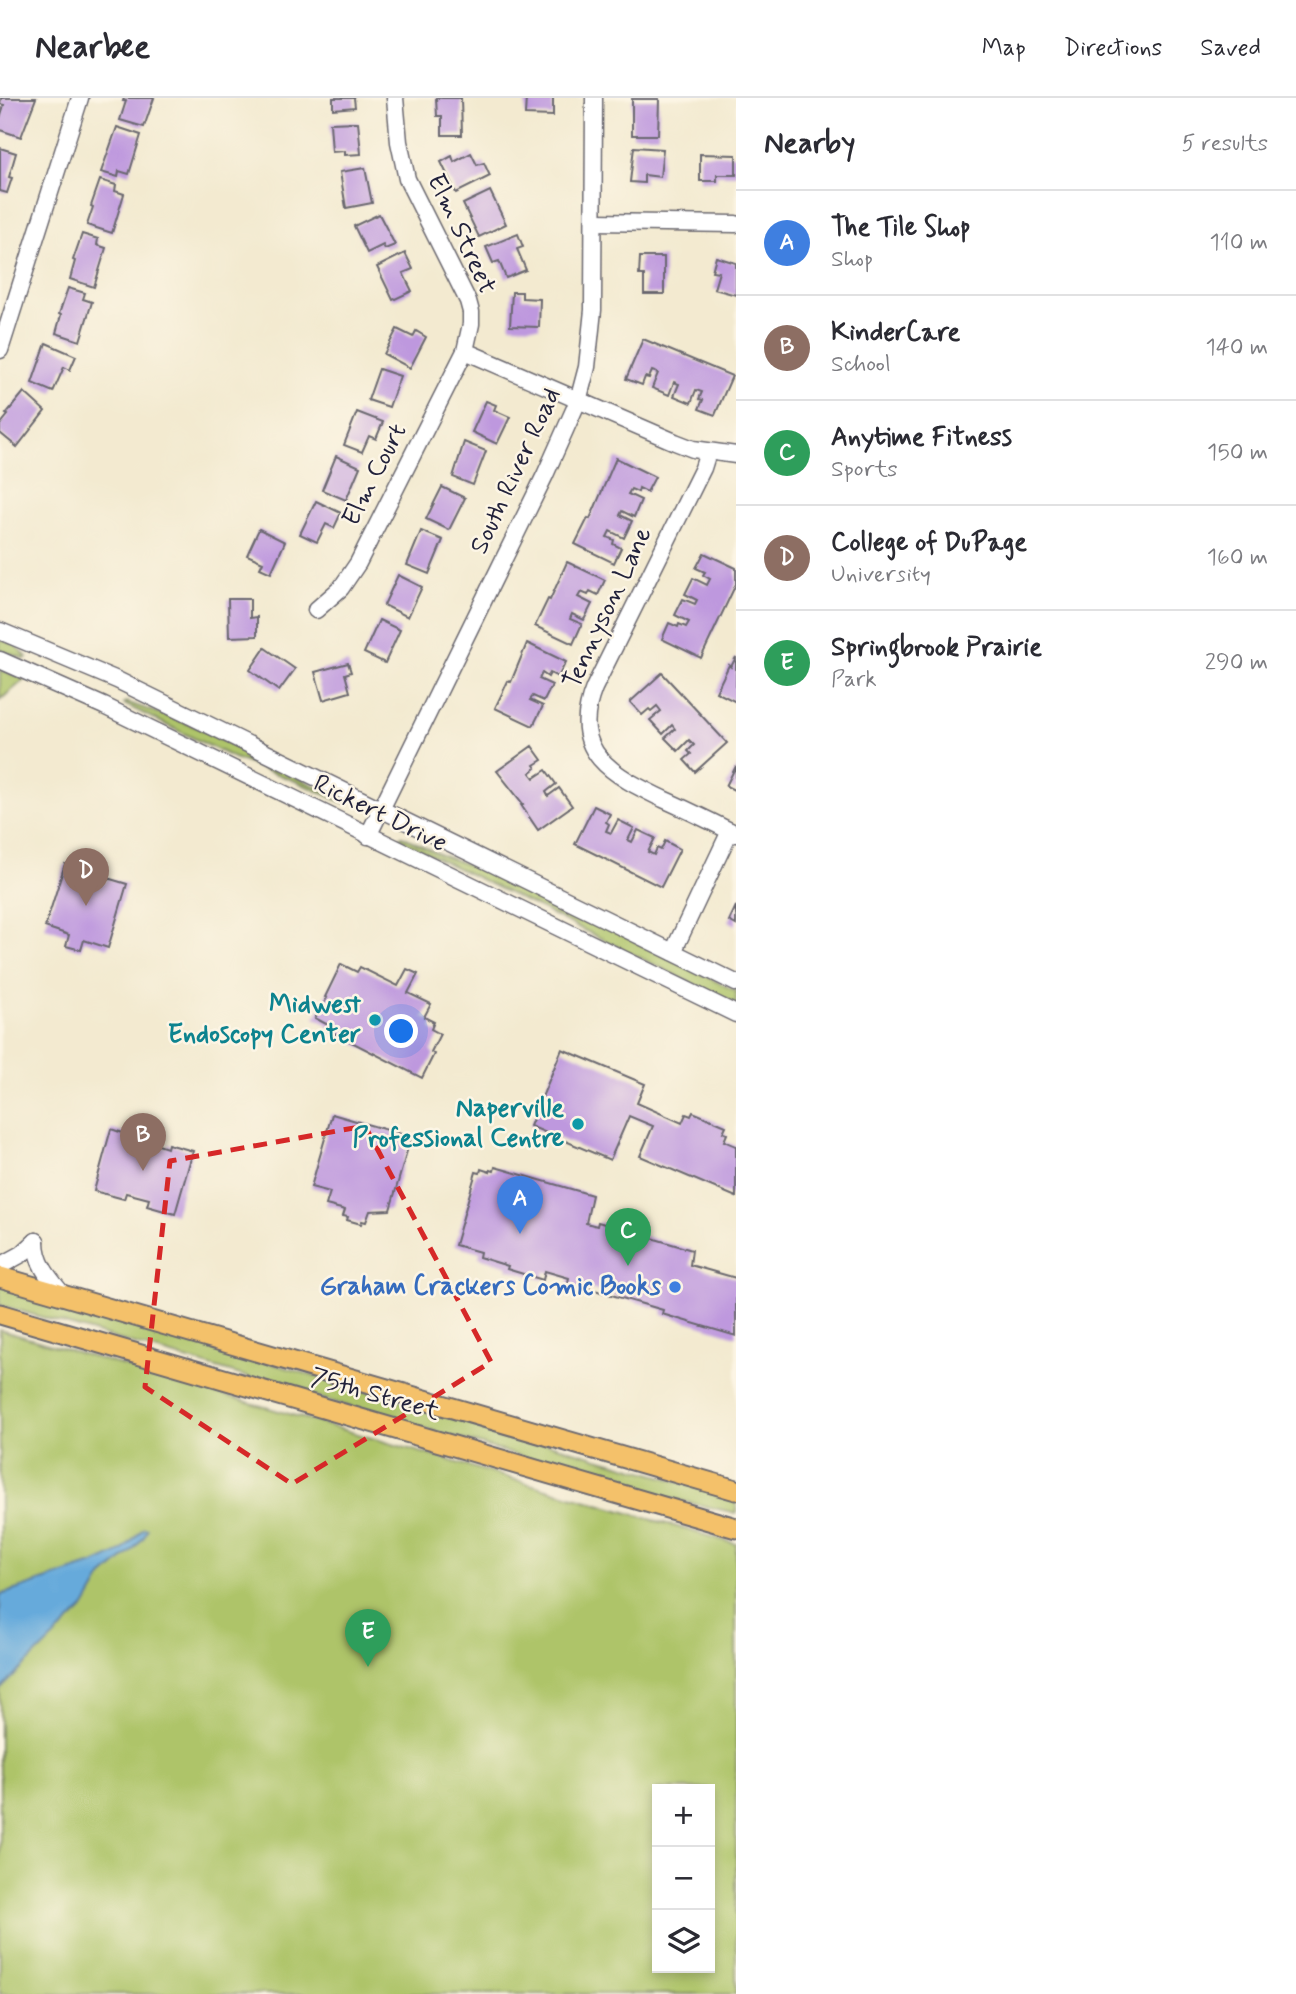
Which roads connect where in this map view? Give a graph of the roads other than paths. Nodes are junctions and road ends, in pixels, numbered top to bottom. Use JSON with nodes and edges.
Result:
{"nodes":[{"id":1,"x":80,"y":98,"type":"edge"},
{"id":2,"x":395,"y":98,"type":"edge"},
{"id":3,"x":594,"y":98,"type":"edge"},
{"id":4,"x":594,"y":222,"type":"junction"},
{"id":5,"x":736,"y":224,"type":"edge"},
{"id":6,"x":0,"y":350,"type":"edge"},
{"id":7,"x":465,"y":351,"type":"junction"},
{"id":8,"x":578,"y":401,"type":"junction"},
{"id":9,"x":708,"y":452,"type":"junction"},
{"id":10,"x":736,"y":455,"type":"edge"},
{"id":11,"x":316,"y":610,"type":"dead end"},
{"id":12,"x":0,"y":631,"type":"edge"},
{"id":13,"x":0,"y":660,"type":"edge"},
{"id":14,"x":382,"y":808,"type":"junction"},
{"id":15,"x":733,"y":832,"type":"edge"},
{"id":16,"x":368,"y":836,"type":"junction"},
{"id":17,"x":673,"y":952,"type":"junction"},
{"id":18,"x":736,"y":983,"type":"edge"},
{"id":19,"x":736,"y":1014,"type":"edge"},
{"id":20,"x":0,"y":1266,"type":"edge"},
{"id":21,"x":0,"y":1277,"type":"edge"},
{"id":22,"x":64,"y":1296,"type":"junction"},
{"id":23,"x":0,"y":1314,"type":"edge"},
{"id":24,"x":736,"y":1490,"type":"edge"},
{"id":25,"x":736,"y":1528,"type":"edge"}],
"edges":[{"from":1,"to":6,"type":"street"},
{"from":2,"to":7,"type":"street","name":"Elm Street"},
{"from":3,"to":4,"type":"street","name":"South River Road"},
{"from":4,"to":5,"type":"street"},
{"from":4,"to":8,"type":"street","name":"South River Road"},
{"from":7,"to":8,"type":"street"},
{"from":7,"to":11,"type":"street","name":"Elm Court"},
{"from":8,"to":9,"type":"street"},
{"from":8,"to":14,"type":"street","name":"South River Road"},
{"from":9,"to":10,"type":"street"},
{"from":9,"to":15,"type":"street","name":"Tennyson Lane"},
{"from":12,"to":14,"type":"street","name":"Rickert Drive"},
{"from":13,"to":16,"type":"street","name":"Rickert Drive"},
{"from":14,"to":16,"type":"street","name":"South River Road"},
{"from":14,"to":17,"type":"street","name":"Rickert Drive"},
{"from":15,"to":17,"type":"street"},
{"from":16,"to":19,"type":"street","name":"Rickert Drive"},
{"from":17,"to":18,"type":"street","name":"Rickert Drive"},
{"from":20,"to":22,"type":"street"},
{"from":21,"to":22,"type":"main road","name":"75th Street"},
{"from":22,"to":24,"type":"main road","name":"75th Street"},
{"from":23,"to":25,"type":"main road","name":"75th Street"}]}
